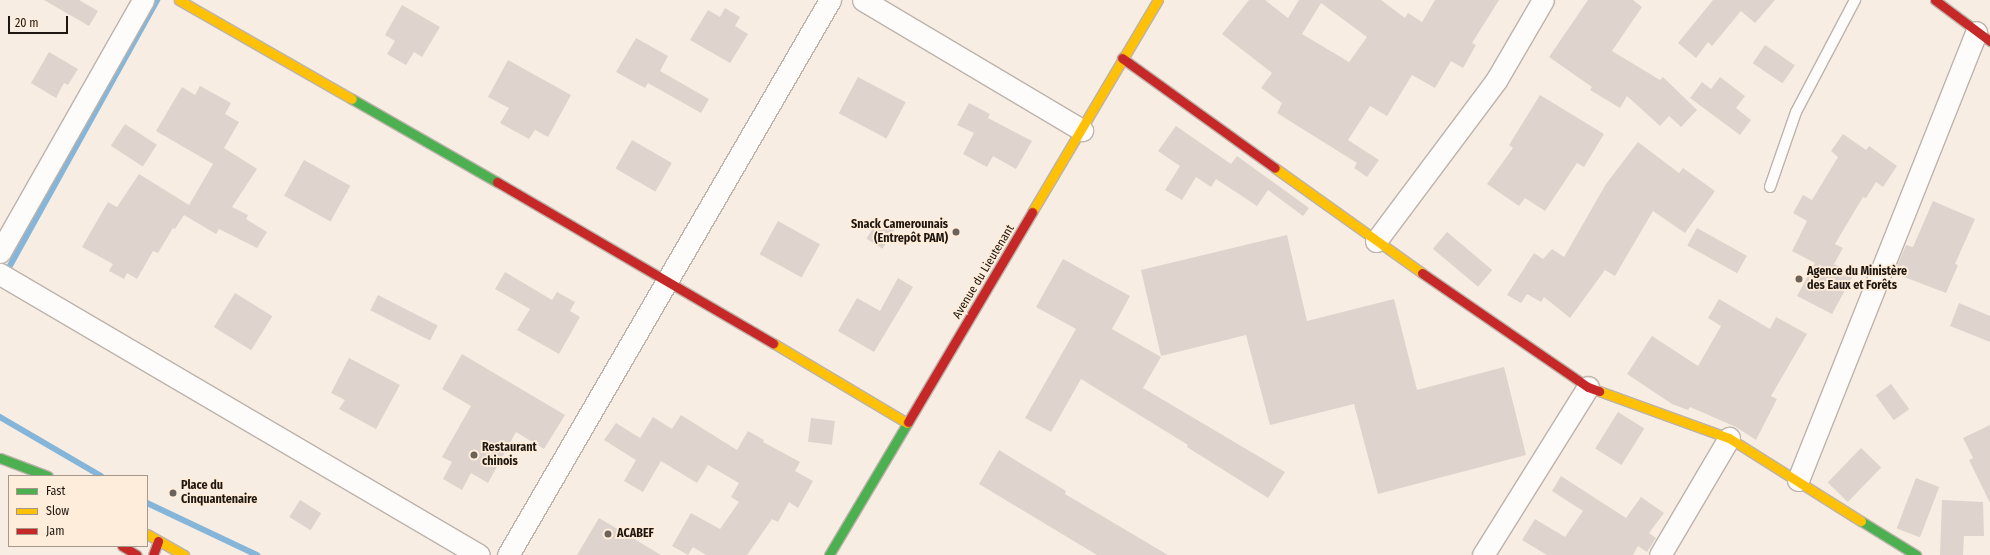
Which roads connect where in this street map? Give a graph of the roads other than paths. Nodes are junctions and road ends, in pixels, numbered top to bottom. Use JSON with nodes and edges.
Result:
{"nodes":[{"id":1,"x":143,"y":0,"type":"edge"},
{"id":2,"x":179,"y":0,"type":"edge"},
{"id":3,"x":830,"y":0,"type":"edge"},
{"id":4,"x":863,"y":0,"type":"edge"},
{"id":5,"x":1158,"y":0,"type":"edge"},
{"id":6,"x":1543,"y":0,"type":"edge"},
{"id":7,"x":1855,"y":0,"type":"edge"},
{"id":8,"x":1935,"y":0,"type":"edge"},
{"id":9,"x":1983,"y":36,"type":"edge"},
{"id":10,"x":1122,"y":58,"type":"junction"},
{"id":11,"x":1082,"y":130,"type":"junction"},
{"id":12,"x":1770,"y":187,"type":"dead end"},
{"id":13,"x":1376,"y":241,"type":"junction"},
{"id":14,"x":0,"y":252,"type":"edge"},
{"id":15,"x":0,"y":274,"type":"edge"},
{"id":16,"x":667,"y":280,"type":"junction"},
{"id":17,"x":1588,"y":387,"type":"junction"},
{"id":18,"x":907,"y":422,"type":"junction"},
{"id":19,"x":1729,"y":438,"type":"junction"},
{"id":20,"x":0,"y":458,"type":"edge"},
{"id":21,"x":45,"y":475,"type":"edge"},
{"id":22,"x":1798,"y":480,"type":"junction"},
{"id":23,"x":148,"y":535,"type":"edge"},
{"id":24,"x":158,"y":541,"type":"junction"},
{"id":25,"x":124,"y":547,"type":"edge"},
{"id":26,"x":137,"y":555,"type":"edge"},
{"id":27,"x":153,"y":555,"type":"edge"},
{"id":28,"x":184,"y":555,"type":"edge"},
{"id":29,"x":479,"y":555,"type":"edge"},
{"id":30,"x":508,"y":555,"type":"edge"},
{"id":31,"x":829,"y":555,"type":"edge"},
{"id":32,"x":1483,"y":555,"type":"edge"},
{"id":33,"x":1660,"y":555,"type":"edge"},
{"id":34,"x":1916,"y":555,"type":"edge"}],
"edges":[{"from":1,"to":14,"type":"street"},
{"from":2,"to":16,"type":"street"},
{"from":3,"to":16,"type":"street"},
{"from":4,"to":11,"type":"street"},
{"from":5,"to":10,"type":"street","name":"Avenue du Lieutenant"},
{"from":6,"to":13,"type":"street"},
{"from":7,"to":12,"type":"lane"},
{"from":8,"to":9,"type":"street"},
{"from":9,"to":22,"type":"street"},
{"from":10,"to":11,"type":"street","name":"Avenue du Lieutenant"},
{"from":10,"to":13,"type":"street"},
{"from":11,"to":18,"type":"street","name":"Avenue du Lieutenant"},
{"from":13,"to":17,"type":"street"},
{"from":15,"to":29,"type":"street"},
{"from":16,"to":18,"type":"street"},
{"from":16,"to":30,"type":"street"},
{"from":17,"to":19,"type":"street"},
{"from":17,"to":32,"type":"street"},
{"from":18,"to":31,"type":"street","name":"Avenue du Lieutenant"},
{"from":19,"to":22,"type":"street"},
{"from":19,"to":33,"type":"street"},
{"from":20,"to":21,"type":"street"},
{"from":22,"to":34,"type":"street"},
{"from":23,"to":24,"type":"street"},
{"from":24,"to":27,"type":"street"},
{"from":24,"to":28,"type":"street"},
{"from":25,"to":26,"type":"street"}]}
